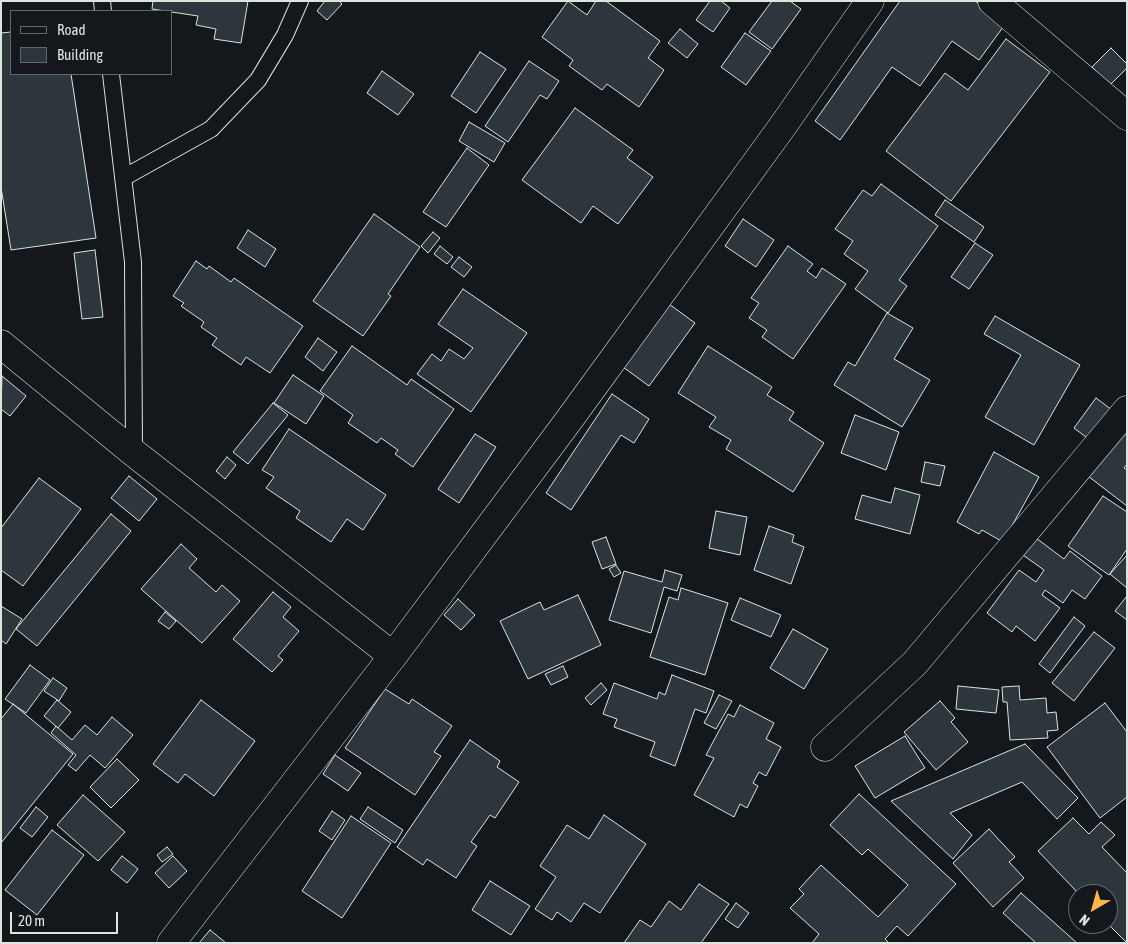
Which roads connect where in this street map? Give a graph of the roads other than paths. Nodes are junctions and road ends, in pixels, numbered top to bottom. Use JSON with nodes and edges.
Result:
{"nodes":[{"id":1,"x":300,"y":1,"type":"edge"},
{"id":2,"x":870,"y":1,"type":"edge"},
{"id":3,"x":992,"y":1,"type":"edge"},
{"id":4,"x":110,"y":75,"type":"edge"},
{"id":5,"x":1127,"y":116,"type":"edge"},
{"id":6,"x":123,"y":178,"type":"junction"},
{"id":7,"x":1,"y":344,"type":"edge"},
{"id":8,"x":1127,"y":410,"type":"edge"},
{"id":9,"x":134,"y":453,"type":"junction"},
{"id":10,"x":394,"y":656,"type":"junction"},
{"id":11,"x":825,"y":747,"type":"dead end"},
{"id":12,"x":171,"y":943,"type":"edge"}],
"edges":[{"from":1,"to":6,"type":"lane"},
{"from":2,"to":10,"type":"street"},
{"from":3,"to":5,"type":"street"},
{"from":4,"to":6,"type":"lane"},
{"from":6,"to":9,"type":"lane"},
{"from":7,"to":9,"type":"street"},
{"from":8,"to":11,"type":"street"},
{"from":9,"to":10,"type":"street"},
{"from":10,"to":12,"type":"street"}]}
